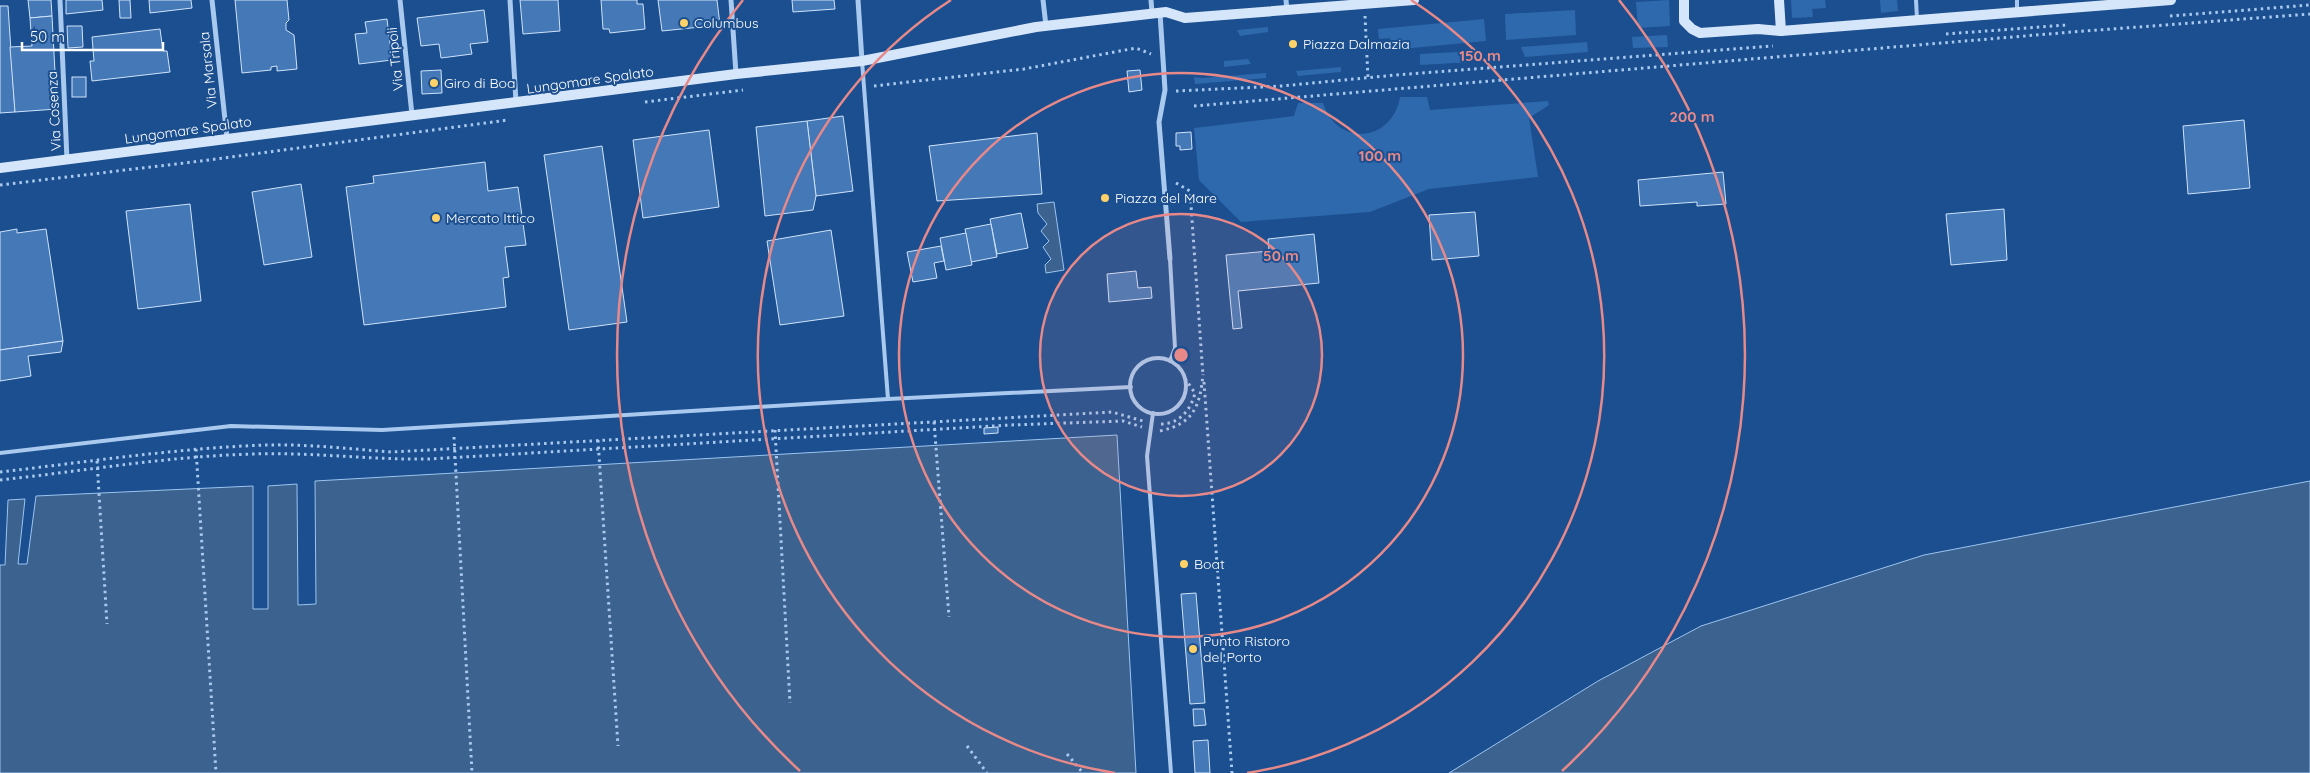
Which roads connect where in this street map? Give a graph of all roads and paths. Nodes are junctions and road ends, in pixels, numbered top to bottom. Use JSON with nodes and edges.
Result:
{"nodes":[{"id":1,"x":60,"y":0,"type":"edge"},
{"id":2,"x":212,"y":0,"type":"edge"},
{"id":3,"x":400,"y":0,"type":"edge"},
{"id":4,"x":510,"y":0,"type":"edge"},
{"id":5,"x":731,"y":0,"type":"edge"},
{"id":6,"x":858,"y":0,"type":"edge"},
{"id":7,"x":1043,"y":0,"type":"edge"},
{"id":8,"x":1151,"y":0,"type":"edge"},
{"id":9,"x":1414,"y":0,"type":"edge"},
{"id":10,"x":1684,"y":0,"type":"edge"},
{"id":11,"x":1779,"y":0,"type":"edge"},
{"id":12,"x":1916,"y":0,"type":"edge"},
{"id":13,"x":2017,"y":0,"type":"edge"},
{"id":14,"x":2171,"y":0,"type":"edge"},
{"id":15,"x":1364,"y":4,"type":"junction"},
{"id":16,"x":1286,"y":5,"type":"edge"},
{"id":17,"x":2018,"y":12,"type":"junction"},
{"id":18,"x":1156,"y":13,"type":"junction"},
{"id":19,"x":2310,"y":14,"type":"edge"},
{"id":20,"x":1917,"y":19,"type":"junction"},
{"id":21,"x":1046,"y":26,"type":"junction"},
{"id":22,"x":1782,"y":31,"type":"junction"},
{"id":23,"x":1156,"y":56,"type":"dead end"},
{"id":24,"x":862,"y":61,"type":"junction"},
{"id":25,"x":736,"y":74,"type":"junction"},
{"id":26,"x":863,"y":87,"type":"junction"},
{"id":27,"x":752,"y":88,"type":"dead end"},
{"id":28,"x":1182,"y":91,"type":"dead end"},
{"id":29,"x":638,"y":103,"type":"dead end"},
{"id":30,"x":516,"y":104,"type":"junction"},
{"id":31,"x":1194,"y":106,"type":"dead end"},
{"id":32,"x":412,"y":115,"type":"junction"},
{"id":33,"x":510,"y":119,"type":"dead end"},
{"id":34,"x":227,"y":138,"type":"junction"},
{"id":35,"x":67,"y":160,"type":"junction"},
{"id":36,"x":0,"y":168,"type":"edge"},
{"id":37,"x":0,"y":185,"type":"edge"},
{"id":38,"x":1183,"y":187,"type":"dead end"},
{"id":39,"x":1170,"y":259,"type":"joint"},
{"id":40,"x":1170,"y":361,"type":"junction"},
{"id":41,"x":1203,"y":374,"type":"junction"},
{"id":42,"x":1184,"y":377,"type":"junction"},
{"id":43,"x":1131,"y":387,"type":"junction"},
{"id":44,"x":888,"y":399,"type":"junction"},
{"id":45,"x":1153,"y":413,"type":"junction"},
{"id":46,"x":934,"y":422,"type":"junction"},
{"id":47,"x":1151,"y":423,"type":"junction"},
{"id":48,"x":935,"y":429,"type":"junction"},
{"id":49,"x":1150,"y":429,"type":"junction"},
{"id":50,"x":774,"y":430,"type":"junction"},
{"id":51,"x":775,"y":439,"type":"junction"},
{"id":52,"x":598,"y":440,"type":"junction"},
{"id":53,"x":455,"y":448,"type":"junction"},
{"id":54,"x":196,"y":449,"type":"junction"},
{"id":55,"x":599,"y":450,"type":"junction"},
{"id":56,"x":0,"y":453,"type":"edge"},
{"id":57,"x":197,"y":458,"type":"junction"},
{"id":58,"x":455,"y":458,"type":"junction"},
{"id":59,"x":97,"y":461,"type":"junction"},
{"id":60,"x":98,"y":469,"type":"junction"},
{"id":61,"x":0,"y":472,"type":"edge"},
{"id":62,"x":0,"y":480,"type":"edge"},
{"id":63,"x":949,"y":617,"type":"dead end"},
{"id":64,"x":107,"y":624,"type":"dead end"},
{"id":65,"x":790,"y":703,"type":"dead end"},
{"id":66,"x":618,"y":746,"type":"dead end"},
{"id":67,"x":967,"y":746,"type":"dead end"},
{"id":68,"x":1067,"y":754,"type":"dead end"},
{"id":69,"x":216,"y":773,"type":"edge"},
{"id":70,"x":472,"y":773,"type":"edge"},
{"id":71,"x":987,"y":773,"type":"edge"},
{"id":72,"x":1083,"y":773,"type":"edge"},
{"id":73,"x":1171,"y":773,"type":"edge"},
{"id":74,"x":1232,"y":773,"type":"edge"}],
"edges":[{"from":1,"to":35,"type":"street","name":"Via Cosenza"},
{"from":2,"to":34,"type":"street","name":"Via Marsala"},
{"from":3,"to":32,"type":"street","name":"Via Tripoli"},
{"from":4,"to":30,"type":"street"},
{"from":5,"to":25,"type":"street"},
{"from":6,"to":24,"type":"street"},
{"from":7,"to":21,"type":"street"},
{"from":8,"to":18,"type":"street"},
{"from":9,"to":15,"type":"street","name":"Lungomare Spalato"},
{"from":10,"to":22,"type":"street"},
{"from":11,"to":22,"type":"street"},
{"from":12,"to":20,"type":"lane"},
{"from":13,"to":17,"type":"lane"},
{"from":14,"to":17,"type":"street"},
{"from":15,"to":16,"type":"street","name":"Lungomare Spalato"},
{"from":15,"to":28,"type":"path"},
{"from":16,"to":18,"type":"street","name":"Lungomare Spalato"},
{"from":17,"to":20,"type":"street"},
{"from":18,"to":21,"type":"street","name":"Lungomare Spalato"},
{"from":18,"to":39,"type":"street"},
{"from":19,"to":31,"type":"path"},
{"from":20,"to":22,"type":"street"},
{"from":21,"to":24,"type":"street","name":"Lungomare Spalato"},
{"from":23,"to":26,"type":"path"},
{"from":24,"to":25,"type":"street","name":"Lungomare Spalato"},
{"from":24,"to":26,"type":"lane"},
{"from":25,"to":30,"type":"street","name":"Lungomare Spalato"},
{"from":26,"to":44,"type":"lane"},
{"from":27,"to":29,"type":"path"},
{"from":30,"to":32,"type":"street","name":"Lungomare Spalato"},
{"from":32,"to":34,"type":"street","name":"Lungomare Spalato"},
{"from":33,"to":37,"type":"path"},
{"from":34,"to":35,"type":"street","name":"Lungomare Spalato"},
{"from":35,"to":36,"type":"street","name":"Lungomare Spalato"},
{"from":38,"to":41,"type":"path"},
{"from":39,"to":40,"type":"lane"},
{"from":40,"to":42,"type":"lane"},
{"from":40,"to":43,"type":"lane"},
{"from":41,"to":49,"type":"path"},
{"from":41,"to":74,"type":"path"},
{"from":42,"to":45,"type":"lane"},
{"from":42,"to":47,"type":"path"},
{"from":43,"to":44,"type":"lane"},
{"from":43,"to":45,"type":"lane"},
{"from":44,"to":56,"type":"lane"},
{"from":45,"to":47,"type":"lane"},
{"from":46,"to":47,"type":"path"},
{"from":46,"to":48,"type":"path"},
{"from":46,"to":50,"type":"path"},
{"from":47,"to":49,"type":"lane"},
{"from":48,"to":49,"type":"path"},
{"from":48,"to":51,"type":"path"},
{"from":48,"to":63,"type":"path"},
{"from":49,"to":73,"type":"lane"},
{"from":50,"to":51,"type":"path"},
{"from":50,"to":52,"type":"path"},
{"from":51,"to":55,"type":"path"},
{"from":51,"to":65,"type":"path"},
{"from":52,"to":53,"type":"path"},
{"from":52,"to":55,"type":"path"},
{"from":53,"to":54,"type":"path"},
{"from":53,"to":58,"type":"path"},
{"from":54,"to":57,"type":"path"},
{"from":54,"to":59,"type":"path"},
{"from":55,"to":58,"type":"path"},
{"from":55,"to":66,"type":"path"},
{"from":57,"to":58,"type":"path"},
{"from":57,"to":60,"type":"path"},
{"from":57,"to":69,"type":"path"},
{"from":58,"to":70,"type":"path"},
{"from":59,"to":60,"type":"path"},
{"from":59,"to":61,"type":"path"},
{"from":60,"to":62,"type":"path"},
{"from":60,"to":64,"type":"path"},
{"from":67,"to":71,"type":"path"},
{"from":68,"to":72,"type":"path"}]}
